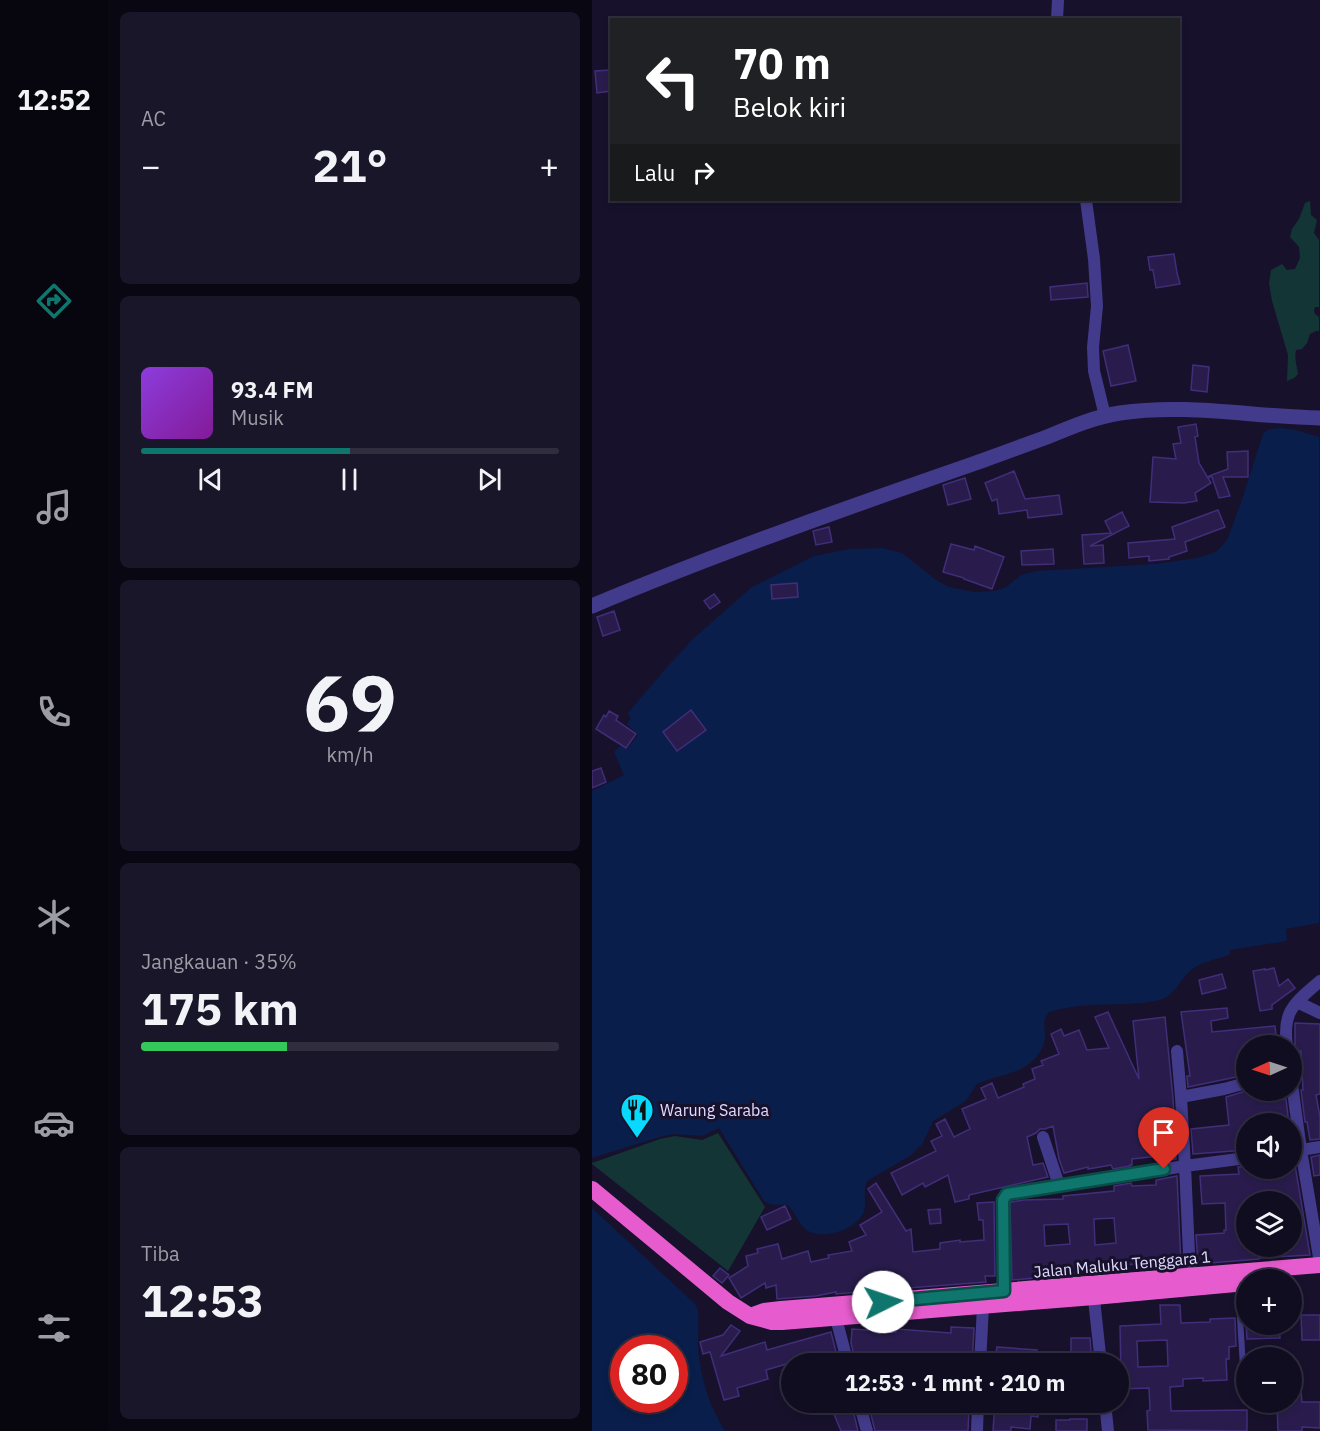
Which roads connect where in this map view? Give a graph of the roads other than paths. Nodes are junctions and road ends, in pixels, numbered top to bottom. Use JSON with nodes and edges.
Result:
{"nodes":[{"id":1,"x":1058,"y":0,"type":"edge"},
{"id":2,"x":1057,"y":18,"type":"edge"},
{"id":3,"x":1086,"y":201,"type":"edge"},
{"id":4,"x":1105,"y":416,"type":"junction"},
{"id":5,"x":1320,"y":418,"type":"edge"},
{"id":6,"x":592,"y":606,"type":"edge"},
{"id":7,"x":1320,"y":981,"type":"edge"},
{"id":8,"x":1297,"y":1002,"type":"junction"},
{"id":9,"x":1320,"y":1013,"type":"edge"},
{"id":10,"x":1286,"y":1035,"type":"edge"},
{"id":11,"x":1177,"y":1051,"type":"dead end"},
{"id":12,"x":1236,"y":1086,"type":"edge"},
{"id":13,"x":1182,"y":1097,"type":"junction"},
{"id":14,"x":1043,"y":1137,"type":"dead end"},
{"id":15,"x":1320,"y":1147,"type":"edge"},
{"id":16,"x":1302,"y":1149,"type":"edge"},
{"id":17,"x":1236,"y":1159,"type":"edge"},
{"id":18,"x":1185,"y":1166,"type":"junction"},
{"id":19,"x":1302,"y":1178,"type":"edge"},
{"id":20,"x":1059,"y":1185,"type":"junction"},
{"id":21,"x":592,"y":1189,"type":"edge"},
{"id":22,"x":1320,"y":1264,"type":"edge"},
{"id":23,"x":1190,"y":1276,"type":"junction"},
{"id":24,"x":1320,"y":1276,"type":"edge"},
{"id":25,"x":1302,"y":1278,"type":"edge"},
{"id":26,"x":1236,"y":1283,"type":"edge"},
{"id":27,"x":1093,"y":1290,"type":"junction"},
{"id":28,"x":1004,"y":1291,"type":"junction"},
{"id":29,"x":983,"y":1306,"type":"junction"},
{"id":30,"x":750,"y":1316,"type":"junction"},
{"id":31,"x":836,"y":1318,"type":"junction"},
{"id":32,"x":845,"y":1353,"type":"edge"},
{"id":33,"x":981,"y":1353,"type":"edge"},
{"id":34,"x":1100,"y":1353,"type":"edge"},
{"id":35,"x":862,"y":1413,"type":"edge"},
{"id":36,"x":978,"y":1413,"type":"edge"},
{"id":37,"x":1106,"y":1413,"type":"edge"},
{"id":38,"x":867,"y":1431,"type":"edge"},
{"id":39,"x":977,"y":1431,"type":"edge"},
{"id":40,"x":1108,"y":1431,"type":"edge"}],
"edges":[{"from":1,"to":2,"type":"street"},
{"from":3,"to":4,"type":"street"},
{"from":4,"to":5,"type":"street"},
{"from":4,"to":6,"type":"street"},
{"from":7,"to":8,"type":"street"},
{"from":8,"to":9,"type":"street"},
{"from":8,"to":10,"type":"street"},
{"from":11,"to":13,"type":"street"},
{"from":12,"to":13,"type":"street"},
{"from":13,"to":18,"type":"street"},
{"from":14,"to":20,"type":"street"},
{"from":15,"to":16,"type":"street"},
{"from":17,"to":18,"type":"street"},
{"from":18,"to":20,"type":"street"},
{"from":18,"to":23,"type":"street"},
{"from":19,"to":22,"type":"street"},
{"from":20,"to":28,"type":"street"},
{"from":21,"to":30,"type":"highway","name":"Jalan Maluku Tenggara 1"},
{"from":22,"to":23,"type":"highway","name":"Jalan Maluku Tenggara 1"},
{"from":23,"to":27,"type":"highway","name":"Jalan Maluku Tenggara 1"},
{"from":24,"to":25,"type":"highway"},
{"from":26,"to":27,"type":"highway","name":"Jalan Maluku Tenggara 1"},
{"from":27,"to":28,"type":"highway","name":"Jalan Maluku Tenggara 1"},
{"from":27,"to":29,"type":"highway","name":"Jalan Maluku Tenggara 1"},
{"from":27,"to":34,"type":"street"},
{"from":28,"to":30,"type":"highway","name":"Jalan Maluku Tenggara 1"},
{"from":29,"to":31,"type":"highway","name":"Jalan Maluku Tenggara 1"},
{"from":29,"to":33,"type":"street"},
{"from":30,"to":31,"type":"highway","name":"Jalan Maluku Tenggara 1"},
{"from":31,"to":32,"type":"street"},
{"from":35,"to":38,"type":"street"},
{"from":36,"to":39,"type":"street"},
{"from":37,"to":40,"type":"street"}]}
